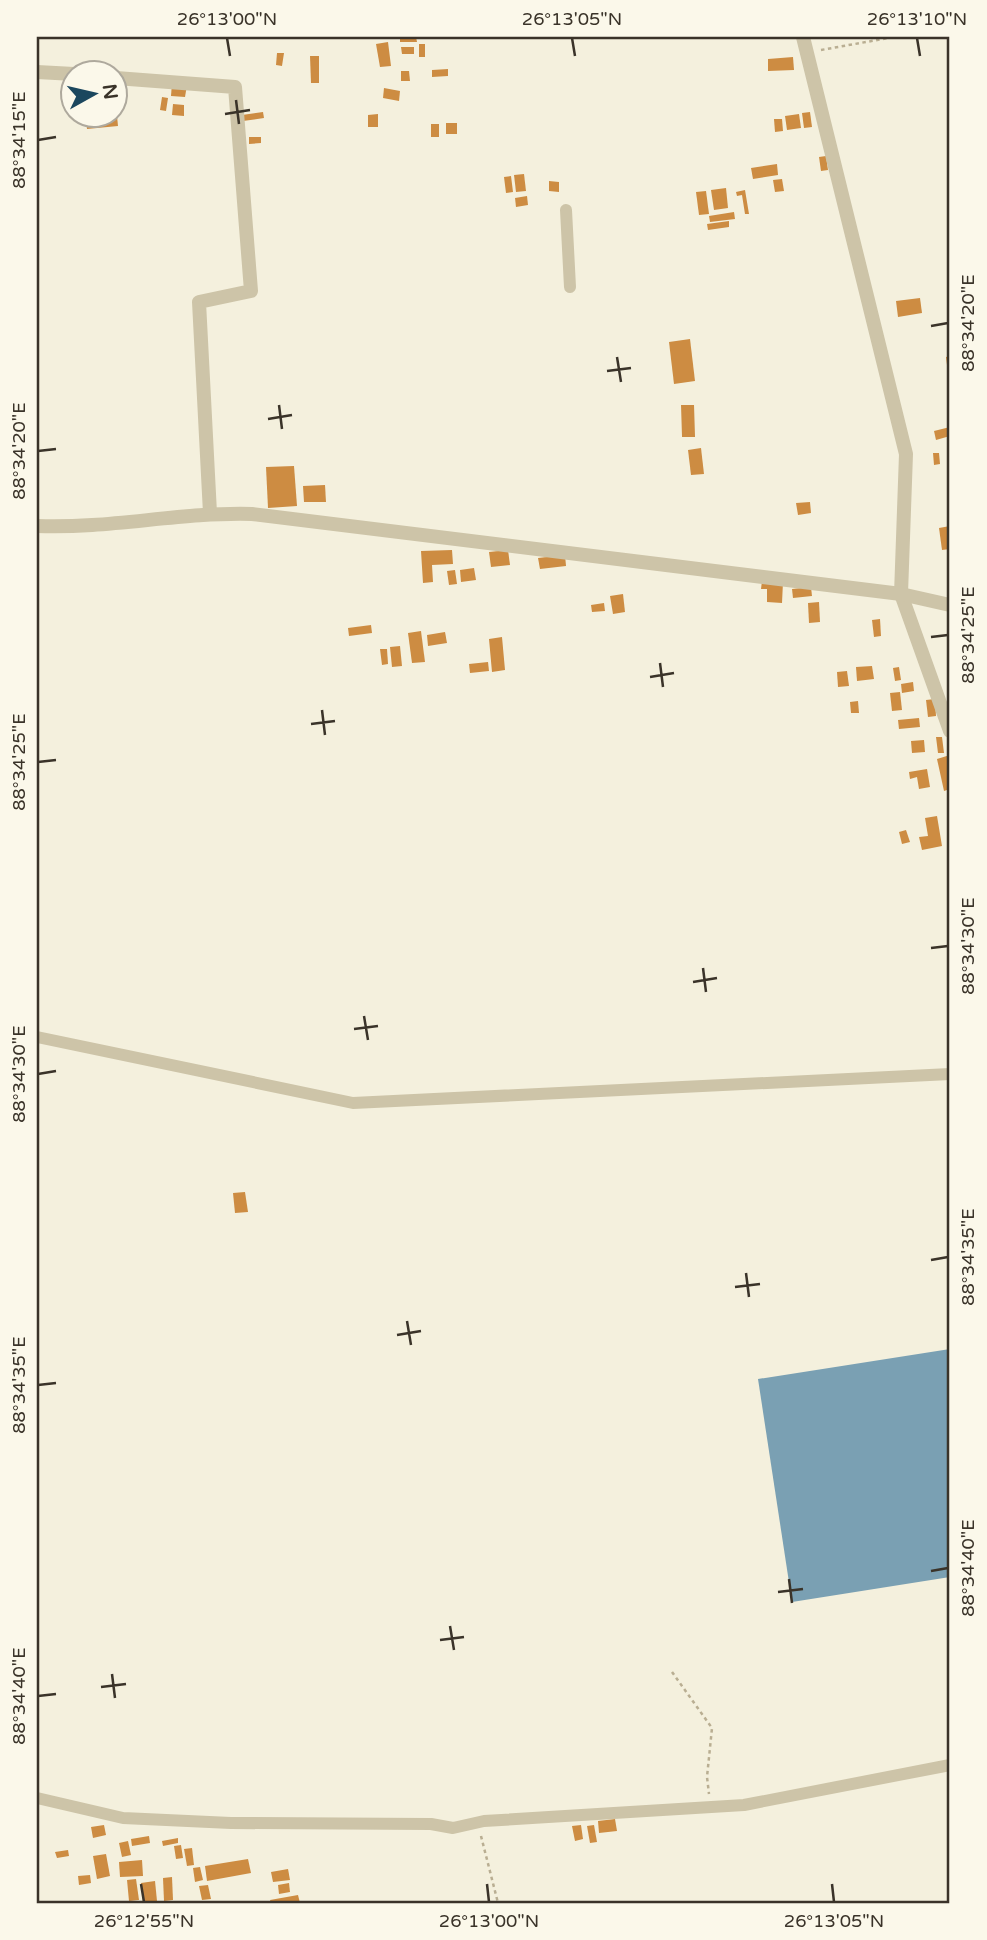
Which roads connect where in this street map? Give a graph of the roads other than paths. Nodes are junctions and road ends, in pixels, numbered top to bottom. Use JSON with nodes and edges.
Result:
{"nodes":[{"id":1,"x":803,"y":37,"type":"edge"},
{"id":2,"x":37,"y":72,"type":"edge"},
{"id":3,"x":60,"y":73,"type":"edge"},
{"id":4,"x":130,"y":79,"type":"edge"},
{"id":5,"x":566,"y":210,"type":"dead end"},
{"id":6,"x":570,"y":287,"type":"dead end"},
{"id":7,"x":210,"y":513,"type":"junction"},
{"id":8,"x":37,"y":526,"type":"edge"},
{"id":9,"x":901,"y":594,"type":"junction"},
{"id":10,"x":950,"y":605,"type":"edge"},
{"id":11,"x":950,"y":732,"type":"edge"},
{"id":12,"x":37,"y":1037,"type":"edge"},
{"id":13,"x":950,"y":1074,"type":"edge"},
{"id":14,"x":950,"y":1765,"type":"edge"},
{"id":15,"x":37,"y":1798,"type":"edge"}],
"edges":[{"from":1,"to":9,"type":"street"},
{"from":2,"to":3,"type":"street"},
{"from":4,"to":7,"type":"street"},
{"from":5,"to":6,"type":"street"},
{"from":7,"to":8,"type":"street"},
{"from":7,"to":9,"type":"street"},
{"from":9,"to":10,"type":"street"},
{"from":9,"to":11,"type":"street"},
{"from":12,"to":13,"type":"street"},
{"from":14,"to":15,"type":"street"}]}
